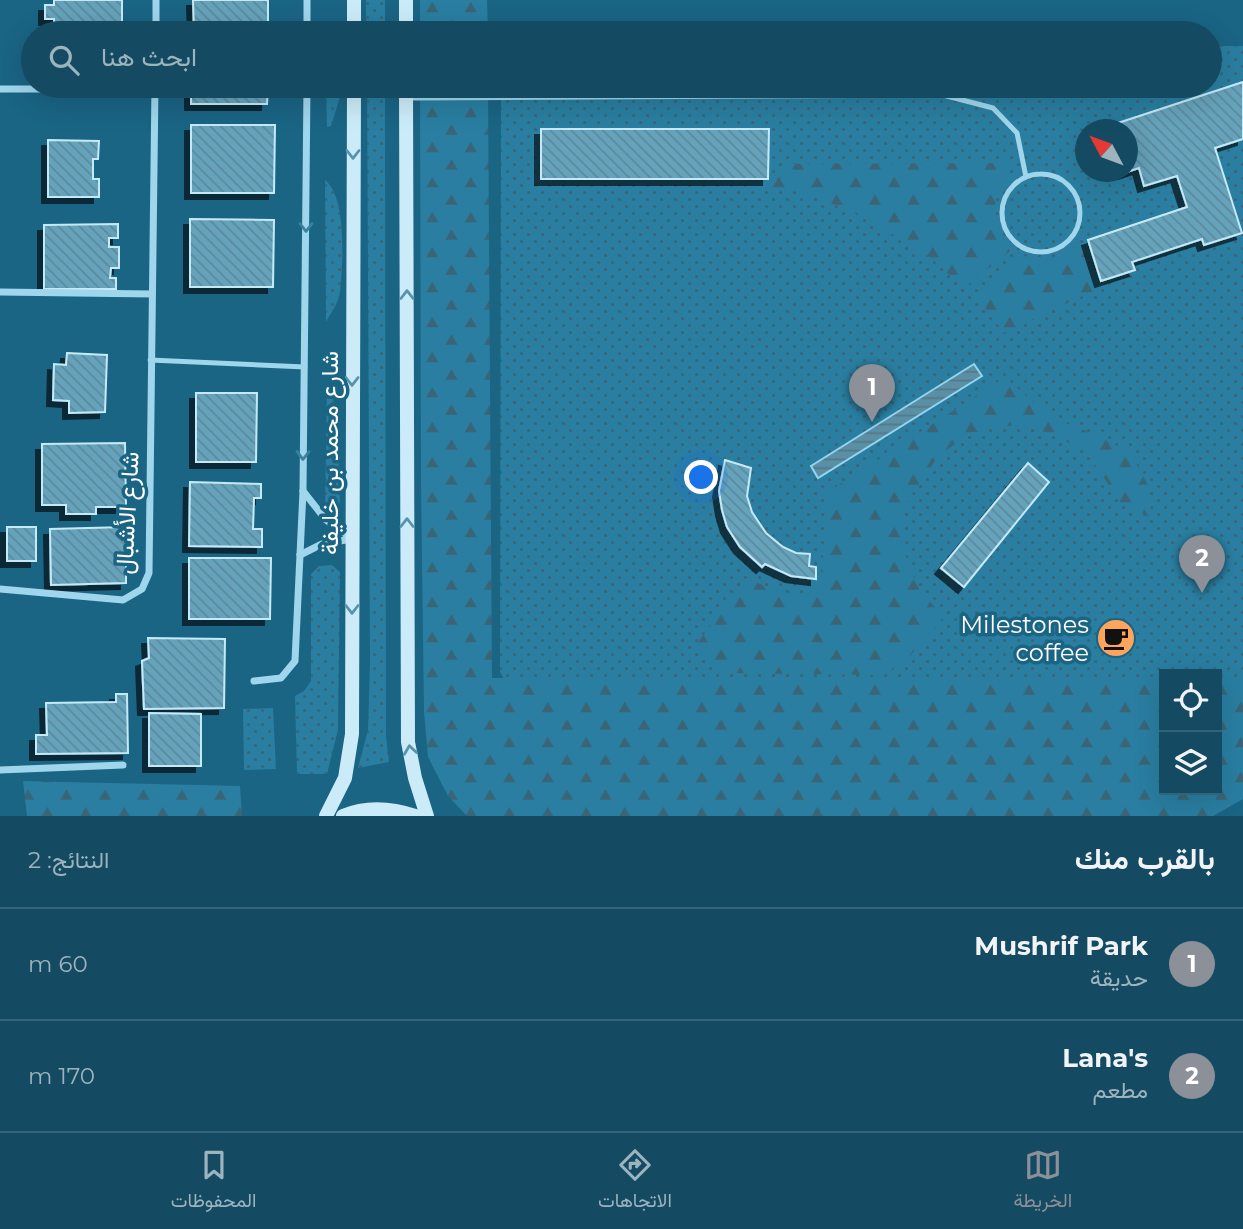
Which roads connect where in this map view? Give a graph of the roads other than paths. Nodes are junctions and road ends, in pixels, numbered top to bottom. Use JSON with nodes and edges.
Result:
{"nodes":[{"id":1,"x":156,"y":0,"type":"edge"},
{"id":2,"x":307,"y":0,"type":"edge"},
{"id":3,"x":354,"y":0,"type":"edge"},
{"id":4,"x":406,"y":0,"type":"edge"},
{"id":5,"x":156,"y":21,"type":"edge"},
{"id":6,"x":307,"y":21,"type":"edge"},
{"id":7,"x":354,"y":21,"type":"edge"},
{"id":8,"x":406,"y":21,"type":"edge"},
{"id":9,"x":0,"y":89,"type":"edge"},
{"id":10,"x":21,"y":89,"type":"edge"},
{"id":11,"x":155,"y":98,"type":"edge"},
{"id":12,"x":307,"y":98,"type":"edge"},
{"id":13,"x":354,"y":98,"type":"edge"},
{"id":14,"x":406,"y":98,"type":"edge"},
{"id":15,"x":955,"y":98,"type":"edge"},
{"id":16,"x":1026,"y":177,"type":"junction"},
{"id":17,"x":0,"y":292,"type":"edge"},
{"id":18,"x":152,"y":295,"type":"junction"},
{"id":19,"x":150,"y":360,"type":"junction"},
{"id":20,"x":305,"y":367,"type":"junction"},
{"id":21,"x":303,"y":491,"type":"junction"},
{"id":22,"x":352,"y":539,"type":"junction"},
{"id":23,"x":300,"y":555,"type":"junction"},
{"id":24,"x":0,"y":589,"type":"edge"},
{"id":25,"x":254,"y":681,"type":"dead end"},
{"id":26,"x":123,"y":765,"type":"dead end"},
{"id":27,"x":0,"y":770,"type":"edge"},
{"id":28,"x":326,"y":816,"type":"edge"},
{"id":29,"x":343,"y":816,"type":"edge"},
{"id":30,"x":415,"y":816,"type":"edge"},
{"id":31,"x":427,"y":816,"type":"edge"}],
"edges":[{"from":1,"to":5,"type":"street"},
{"from":2,"to":6,"type":"street"},
{"from":3,"to":7,"type":"main road"},
{"from":4,"to":8,"type":"main road"},
{"from":9,"to":10,"type":"street","name":"شارع الأشبال"},
{"from":11,"to":18,"type":"street","name":"شارع الأشبال"},
{"from":12,"to":20,"type":"street","one_way":true},
{"from":13,"to":22,"type":"main road","name":"شارع محمد بن خليفة","one_way":true},
{"from":31,"to":14,"type":"main road","one_way":true},
{"from":15,"to":16,"type":"lane"},
{"from":16,"to":16,"type":"lane"},
{"from":17,"to":18,"type":"street"},
{"from":18,"to":19,"type":"street","name":"شارع الأشبال"},
{"from":19,"to":20,"type":"lane"},
{"from":19,"to":24,"type":"street","name":"شارع الأشبال"},
{"from":20,"to":21,"type":"street","one_way":true},
{"from":21,"to":22,"type":"street"},
{"from":21,"to":23,"type":"street"},
{"from":22,"to":23,"type":"street"},
{"from":22,"to":28,"type":"main road","name":"شارع محمد بن خليفة","one_way":true},
{"from":23,"to":25,"type":"street"},
{"from":26,"to":27,"type":"street"},
{"from":29,"to":30,"type":"main road"}]}
